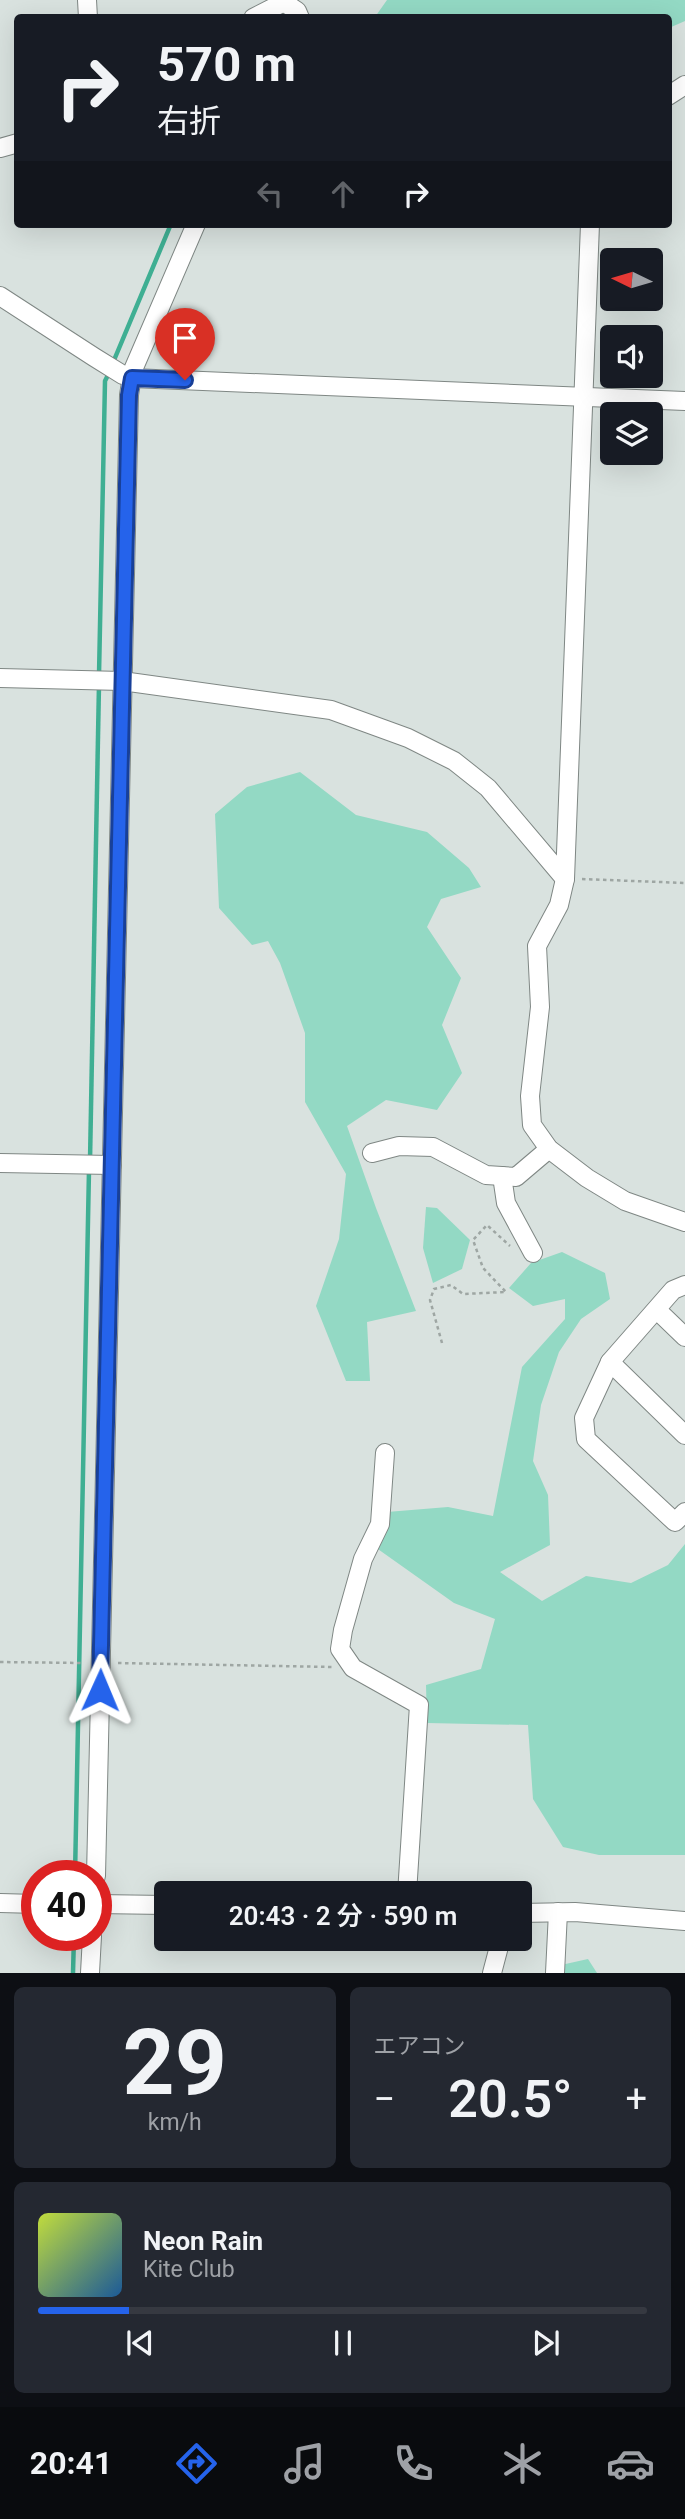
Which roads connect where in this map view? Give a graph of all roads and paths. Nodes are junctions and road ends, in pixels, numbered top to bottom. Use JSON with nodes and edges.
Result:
{"nodes":[{"id":1,"x":286,"y":5,"type":"edge"},
{"id":2,"x":263,"y":14,"type":"edge"},
{"id":3,"x":194,"y":228,"type":"edge"},
{"id":4,"x":590,"y":228,"type":"edge"},
{"id":5,"x":1,"y":301,"type":"edge"},
{"id":6,"x":128,"y":377,"type":"junction"},
{"id":7,"x":585,"y":397,"type":"junction"},
{"id":8,"x":685,"y":401,"type":"edge"},
{"id":9,"x":0,"y":678,"type":"edge"},
{"id":10,"x":122,"y":681,"type":"junction"},
{"id":11,"x":565,"y":879,"type":"junction"},
{"id":12,"x":685,"y":883,"type":"edge"},
{"id":13,"x":549,"y":1149,"type":"junction"},
{"id":14,"x":372,"y":1153,"type":"dead end"},
{"id":15,"x":0,"y":1163,"type":"edge"},
{"id":16,"x":112,"y":1165,"type":"junction"},
{"id":17,"x":502,"y":1176,"type":"junction"},
{"id":18,"x":685,"y":1222,"type":"edge"},
{"id":19,"x":512,"y":1247,"type":"dead end"},
{"id":20,"x":533,"y":1253,"type":"dead end"},
{"id":21,"x":685,"y":1285,"type":"edge"},
{"id":22,"x":657,"y":1311,"type":"junction"},
{"id":23,"x":685,"y":1337,"type":"edge"},
{"id":24,"x":442,"y":1343,"type":"dead end"},
{"id":25,"x":610,"y":1362,"type":"junction"},
{"id":26,"x":685,"y":1434,"type":"edge"},
{"id":27,"x":385,"y":1453,"type":"dead end"},
{"id":28,"x":685,"y":1512,"type":"edge"},
{"id":29,"x":0,"y":1662,"type":"edge"},
{"id":30,"x":101,"y":1663,"type":"junction"},
{"id":31,"x":353,"y":1668,"type":"junction"},
{"id":32,"x":96,"y":1860,"type":"edge"},
{"id":33,"x":408,"y":1881,"type":"edge"},
{"id":34,"x":0,"y":1903,"type":"edge"},
{"id":35,"x":21,"y":1903,"type":"edge"},
{"id":36,"x":112,"y":1904,"type":"edge"},
{"id":37,"x":154,"y":1905,"type":"edge"},
{"id":38,"x":558,"y":1912,"type":"junction"},
{"id":39,"x":532,"y":1913,"type":"edge"},
{"id":40,"x":685,"y":1921,"type":"edge"},
{"id":41,"x":91,"y":1951,"type":"edge"},
{"id":42,"x":498,"y":1951,"type":"edge"},
{"id":43,"x":90,"y":1973,"type":"edge"},
{"id":44,"x":492,"y":1973,"type":"edge"},
{"id":45,"x":555,"y":1973,"type":"edge"}],
"edges":[{"from":1,"to":2,"type":"street"},
{"from":3,"to":6,"type":"street"},
{"from":4,"to":7,"type":"street"},
{"from":5,"to":6,"type":"street"},
{"from":6,"to":7,"type":"street"},
{"from":6,"to":10,"type":"street"},
{"from":7,"to":8,"type":"street"},
{"from":7,"to":11,"type":"street"},
{"from":9,"to":10,"type":"street"},
{"from":10,"to":11,"type":"street"},
{"from":10,"to":16,"type":"street"},
{"from":11,"to":12,"type":"path"},
{"from":11,"to":13,"type":"street"},
{"from":13,"to":17,"type":"street"},
{"from":13,"to":18,"type":"street"},
{"from":14,"to":17,"type":"street"},
{"from":15,"to":16,"type":"street"},
{"from":16,"to":30,"type":"street"},
{"from":17,"to":20,"type":"street"},
{"from":19,"to":24,"type":"path"},
{"from":21,"to":22,"type":"street"},
{"from":22,"to":23,"type":"street"},
{"from":22,"to":25,"type":"street"},
{"from":25,"to":26,"type":"street"},
{"from":25,"to":28,"type":"street"},
{"from":27,"to":31,"type":"street"},
{"from":29,"to":30,"type":"path"},
{"from":30,"to":31,"type":"path"},
{"from":30,"to":32,"type":"street"},
{"from":31,"to":33,"type":"street"},
{"from":34,"to":35,"type":"street"},
{"from":36,"to":37,"type":"street"},
{"from":38,"to":39,"type":"street"},
{"from":38,"to":40,"type":"street"},
{"from":38,"to":45,"type":"street"},
{"from":41,"to":43,"type":"street"},
{"from":42,"to":44,"type":"street"}]}
